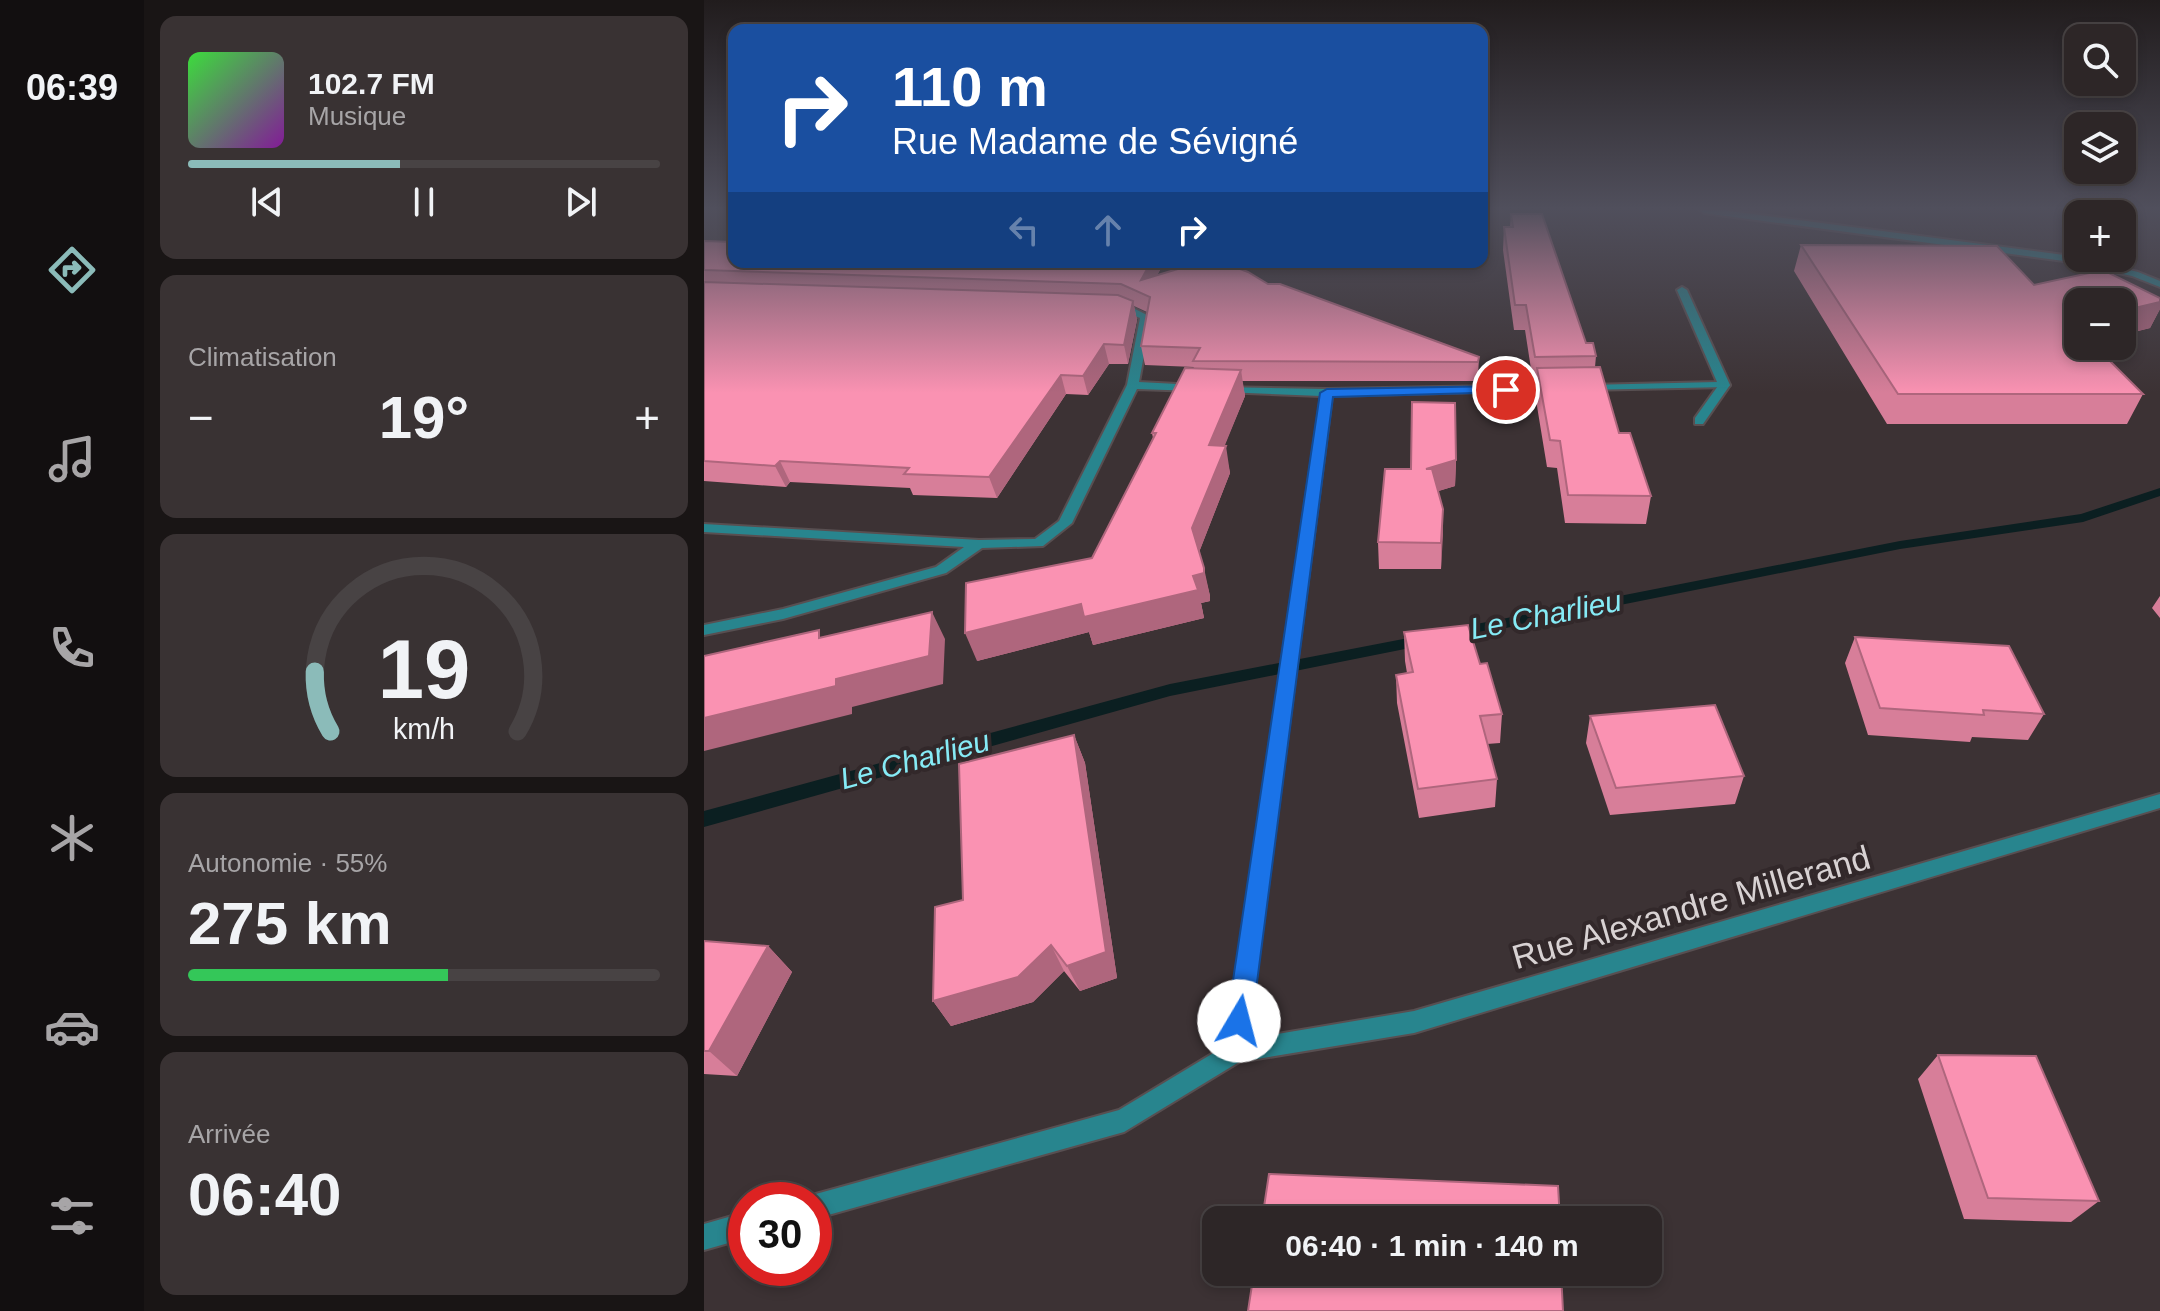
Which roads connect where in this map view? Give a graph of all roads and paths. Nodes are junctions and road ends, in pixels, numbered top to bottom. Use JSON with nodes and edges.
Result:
{"nodes":[{"id":1,"x":2122,"y":271,"type":"edge"},
{"id":2,"x":2160,"y":284,"type":"edge"},
{"id":3,"x":1682,"y":290,"type":"dead end"},
{"id":4,"x":1094,"y":307,"type":"edge"},
{"id":5,"x":1133,"y":385,"type":"junction"},
{"id":6,"x":1724,"y":385,"type":"junction"},
{"id":7,"x":1327,"y":393,"type":"junction"},
{"id":8,"x":1699,"y":421,"type":"dead end"},
{"id":9,"x":704,"y":528,"type":"edge"},
{"id":10,"x":979,"y":544,"type":"junction"},
{"id":11,"x":704,"y":630,"type":"edge"},
{"id":12,"x":2160,"y":801,"type":"edge"},
{"id":13,"x":1235,"y":1052,"type":"junction"},
{"id":14,"x":832,"y":1201,"type":"edge"},
{"id":15,"x":728,"y":1230,"type":"edge"},
{"id":16,"x":704,"y":1237,"type":"edge"}],
"edges":[{"from":1,"to":2,"type":"street"},
{"from":3,"to":6,"type":"street"},
{"from":4,"to":5,"type":"street"},
{"from":5,"to":7,"type":"street"},
{"from":5,"to":10,"type":"street"},
{"from":6,"to":7,"type":"street"},
{"from":6,"to":8,"type":"street"},
{"from":7,"to":13,"type":"street"},
{"from":9,"to":10,"type":"street"},
{"from":10,"to":11,"type":"street"},
{"from":12,"to":13,"type":"street","name":"Rue Alexandre Millerand"},
{"from":13,"to":14,"type":"street"},
{"from":15,"to":16,"type":"street"}]}
